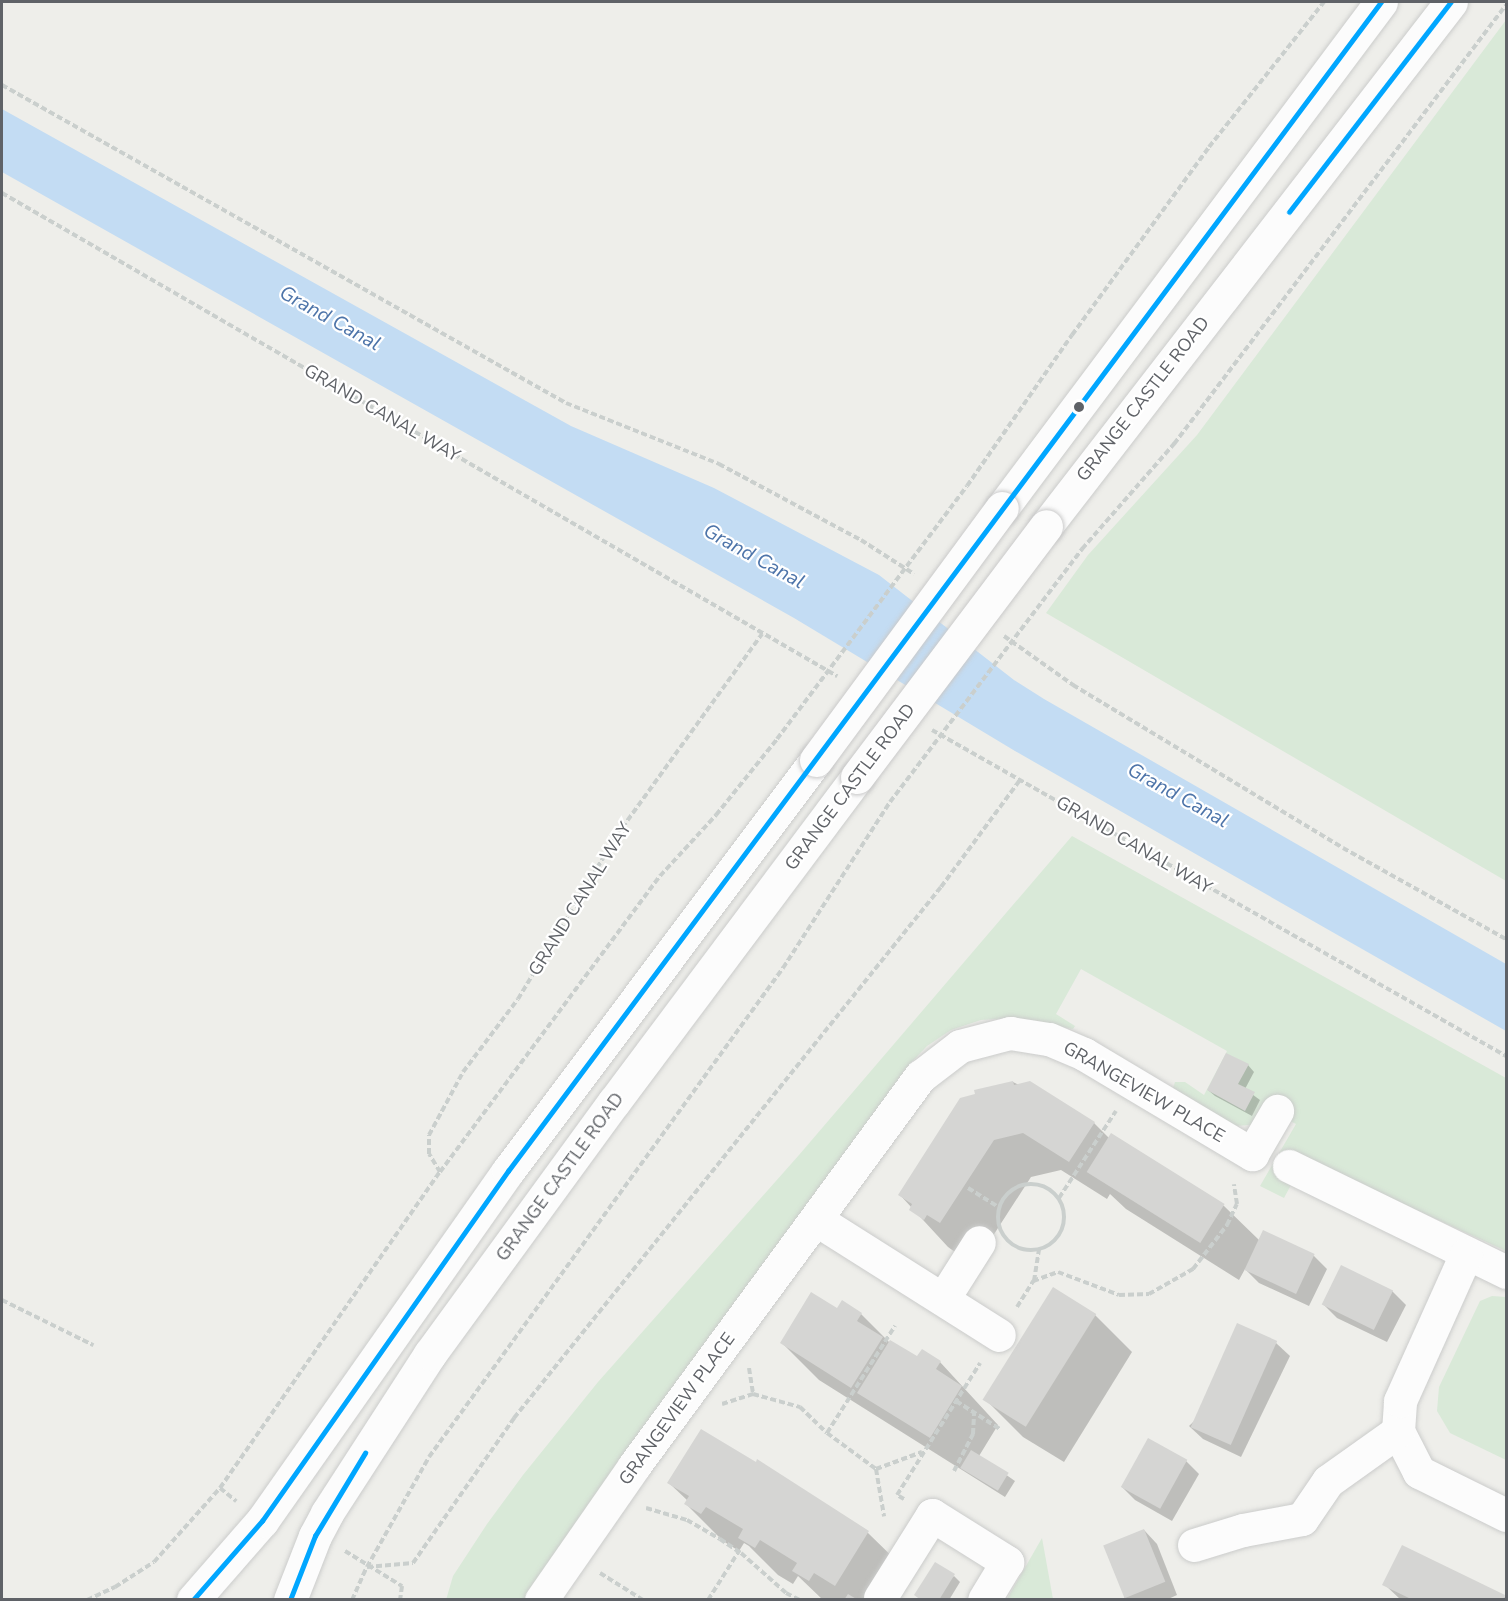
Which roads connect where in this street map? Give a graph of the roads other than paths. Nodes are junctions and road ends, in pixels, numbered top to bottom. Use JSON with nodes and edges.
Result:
{"nodes":[{"id":1,"x":1381,"y":2,"type":"edge"},
{"id":2,"x":1452,"y":2,"type":"edge"},
{"id":3,"x":1277,"y":1111,"type":"dead end"},
{"id":4,"x":1289,"y":1166,"type":"dead end"},
{"id":5,"x":817,"y":1220,"type":"junction"},
{"id":6,"x":979,"y":1242,"type":"dead end"},
{"id":7,"x":1466,"y":1254,"type":"junction"},
{"id":8,"x":1506,"y":1272,"type":"edge"},
{"id":9,"x":943,"y":1299,"type":"junction"},
{"id":10,"x":999,"y":1335,"type":"road end"},
{"id":11,"x":1398,"y":1431,"type":"junction"},
{"id":12,"x":1506,"y":1515,"type":"edge"},
{"id":13,"x":1194,"y":1545,"type":"dead end"},
{"id":14,"x":880,"y":1598,"type":"edge"},
{"id":15,"x":193,"y":1599,"type":"edge"},
{"id":16,"x":290,"y":1599,"type":"edge"},
{"id":17,"x":541,"y":1599,"type":"edge"},
{"id":18,"x":984,"y":1599,"type":"edge"}],
"edges":[{"from":1,"to":15,"type":"main road","bridge":true},
{"from":2,"to":16,"type":"main road","name":"GRANGE CASTLE ROAD","bridge":true},
{"from":3,"to":5,"type":"main road","name":"GRANGEVIEW PLACE"},
{"from":4,"to":7,"type":"main road"},
{"from":5,"to":9,"type":"main road"},
{"from":5,"to":17,"type":"main road","name":"GRANGEVIEW PLACE"},
{"from":6,"to":9,"type":"main road"},
{"from":7,"to":8,"type":"main road"},
{"from":7,"to":11,"type":"main road"},
{"from":9,"to":10,"type":"main road"},
{"from":11,"to":12,"type":"main road"},
{"from":11,"to":13,"type":"main road"},
{"from":14,"to":18,"type":"main road"}]}
